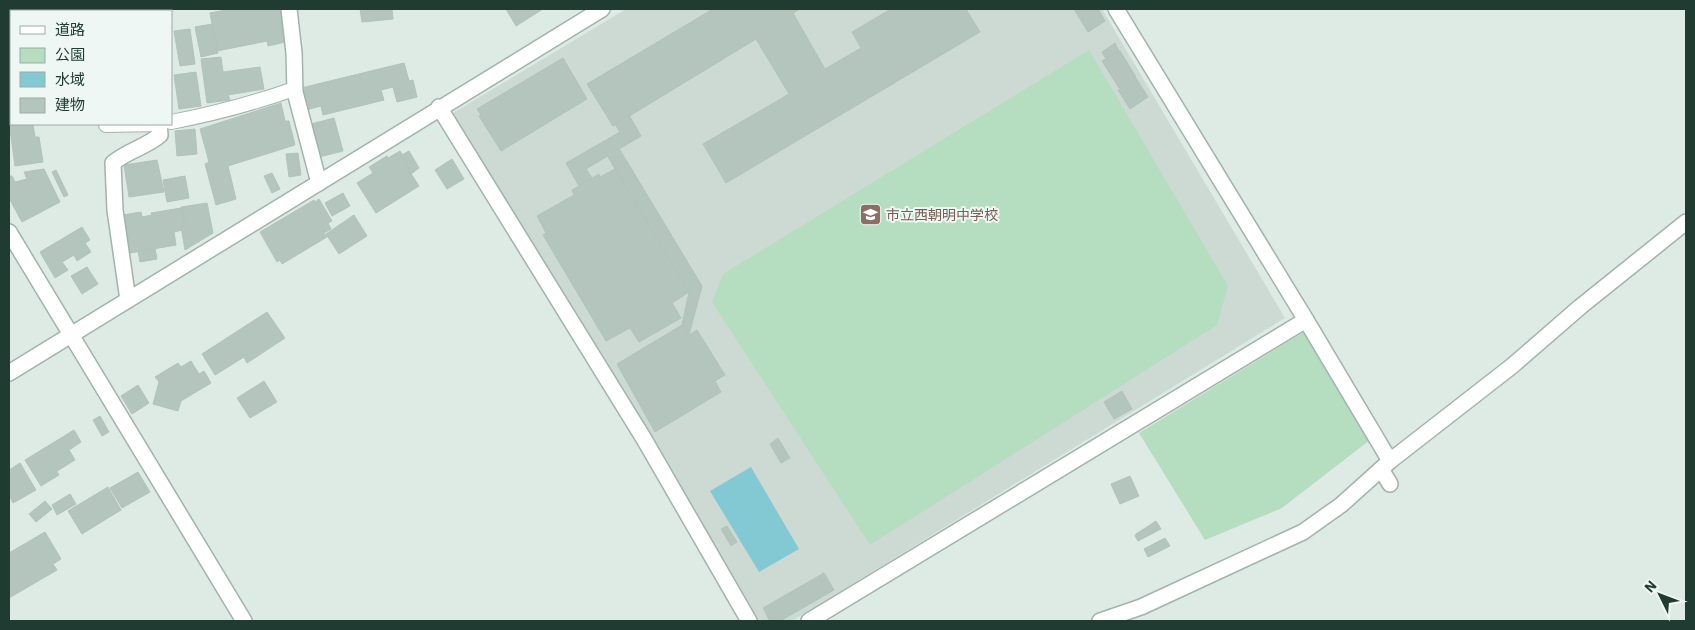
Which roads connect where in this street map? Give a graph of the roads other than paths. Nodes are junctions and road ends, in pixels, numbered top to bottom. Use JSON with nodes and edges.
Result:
{"nodes":[{"id":1,"x":289,"y":9,"type":"edge"},
{"id":2,"x":602,"y":9,"type":"edge"},
{"id":3,"x":1116,"y":9,"type":"edge"},
{"id":4,"x":294,"y":89,"type":"junction"},
{"id":5,"x":439,"y":107,"type":"junction"},
{"id":6,"x":172,"y":122,"type":"edge"},
{"id":7,"x":160,"y":125,"type":"edge"},
{"id":8,"x":319,"y":183,"type":"junction"},
{"id":9,"x":1686,"y":222,"type":"edge"},
{"id":10,"x":9,"y":232,"type":"edge"},
{"id":11,"x":128,"y":300,"type":"junction"},
{"id":12,"x":1306,"y":320,"type":"junction"},
{"id":13,"x":71,"y":336,"type":"junction"},
{"id":14,"x":9,"y":373,"type":"edge"},
{"id":15,"x":1386,"y":465,"type":"junction"},
{"id":16,"x":1390,"y":484,"type":"dead end"},
{"id":17,"x":244,"y":621,"type":"edge"},
{"id":18,"x":749,"y":621,"type":"edge"},
{"id":19,"x":809,"y":621,"type":"edge"},
{"id":20,"x":1100,"y":621,"type":"edge"}],
"edges":[{"from":1,"to":4,"type":"street"},
{"from":2,"to":5,"type":"street"},
{"from":3,"to":12,"type":"street"},
{"from":4,"to":6,"type":"lane"},
{"from":4,"to":8,"type":"street"},
{"from":5,"to":8,"type":"street"},
{"from":5,"to":18,"type":"street"},
{"from":7,"to":11,"type":"street"},
{"from":8,"to":11,"type":"street"},
{"from":9,"to":15,"type":"street"},
{"from":10,"to":13,"type":"street"},
{"from":11,"to":13,"type":"street"},
{"from":12,"to":15,"type":"street"},
{"from":12,"to":19,"type":"street"},
{"from":13,"to":14,"type":"street"},
{"from":13,"to":17,"type":"street"},
{"from":15,"to":16,"type":"street"},
{"from":15,"to":20,"type":"street"}]}
